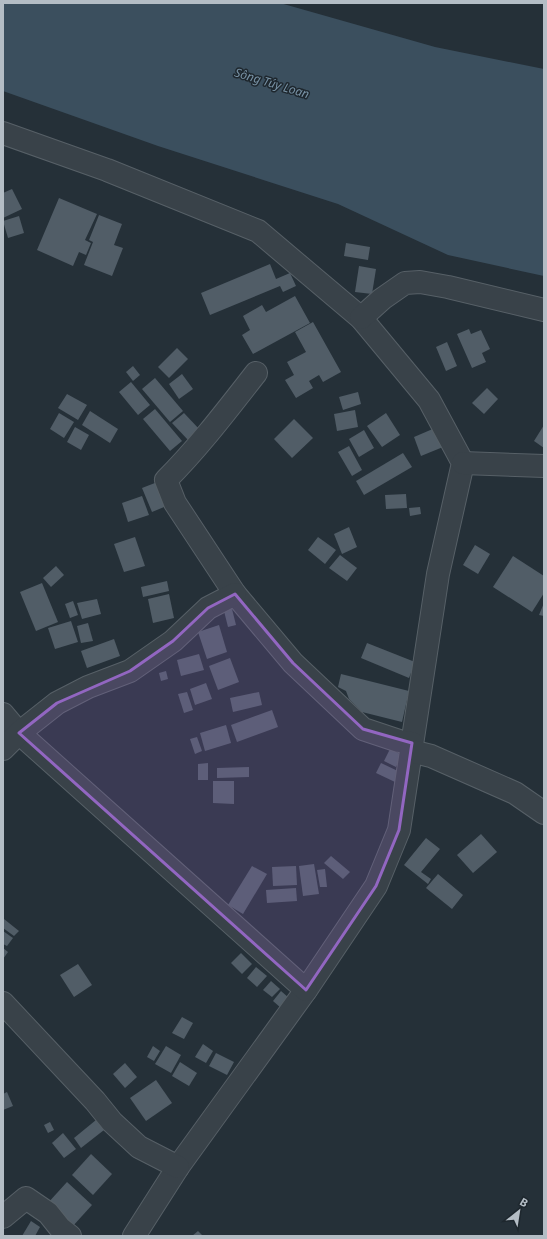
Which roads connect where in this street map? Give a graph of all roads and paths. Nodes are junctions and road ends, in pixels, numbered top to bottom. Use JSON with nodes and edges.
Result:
{"nodes":[{"id":1,"x":3,"y":134,"type":"edge"},
{"id":2,"x":544,"y":310,"type":"edge"},
{"id":3,"x":361,"y":318,"type":"junction"},
{"id":4,"x":256,"y":372,"type":"dead end"},
{"id":5,"x":463,"y":463,"type":"junction"},
{"id":6,"x":544,"y":466,"type":"edge"},
{"id":7,"x":235,"y":594,"type":"junction"},
{"id":8,"x":3,"y":714,"type":"edge"},
{"id":9,"x":19,"y":733,"type":"junction"},
{"id":10,"x":411,"y":747,"type":"junction"},
{"id":11,"x":3,"y":749,"type":"edge"},
{"id":12,"x":544,"y":813,"type":"edge"},
{"id":13,"x":306,"y":990,"type":"junction"},
{"id":14,"x":3,"y":1003,"type":"edge"},
{"id":15,"x":178,"y":1167,"type":"junction"},
{"id":16,"x":3,"y":1217,"type":"edge"},
{"id":17,"x":70,"y":1236,"type":"edge"},
{"id":18,"x":134,"y":1236,"type":"edge"}],
"edges":[{"from":1,"to":3,"type":"street"},
{"from":2,"to":3,"type":"street"},
{"from":3,"to":5,"type":"street"},
{"from":4,"to":7,"type":"street"},
{"from":5,"to":6,"type":"street"},
{"from":5,"to":10,"type":"street"},
{"from":7,"to":9,"type":"street"},
{"from":7,"to":10,"type":"street"},
{"from":8,"to":9,"type":"street"},
{"from":9,"to":11,"type":"street"},
{"from":9,"to":13,"type":"street"},
{"from":10,"to":12,"type":"street"},
{"from":10,"to":13,"type":"street"},
{"from":13,"to":15,"type":"street"},
{"from":14,"to":15,"type":"street"},
{"from":15,"to":18,"type":"street"},
{"from":16,"to":17,"type":"street"}]}
